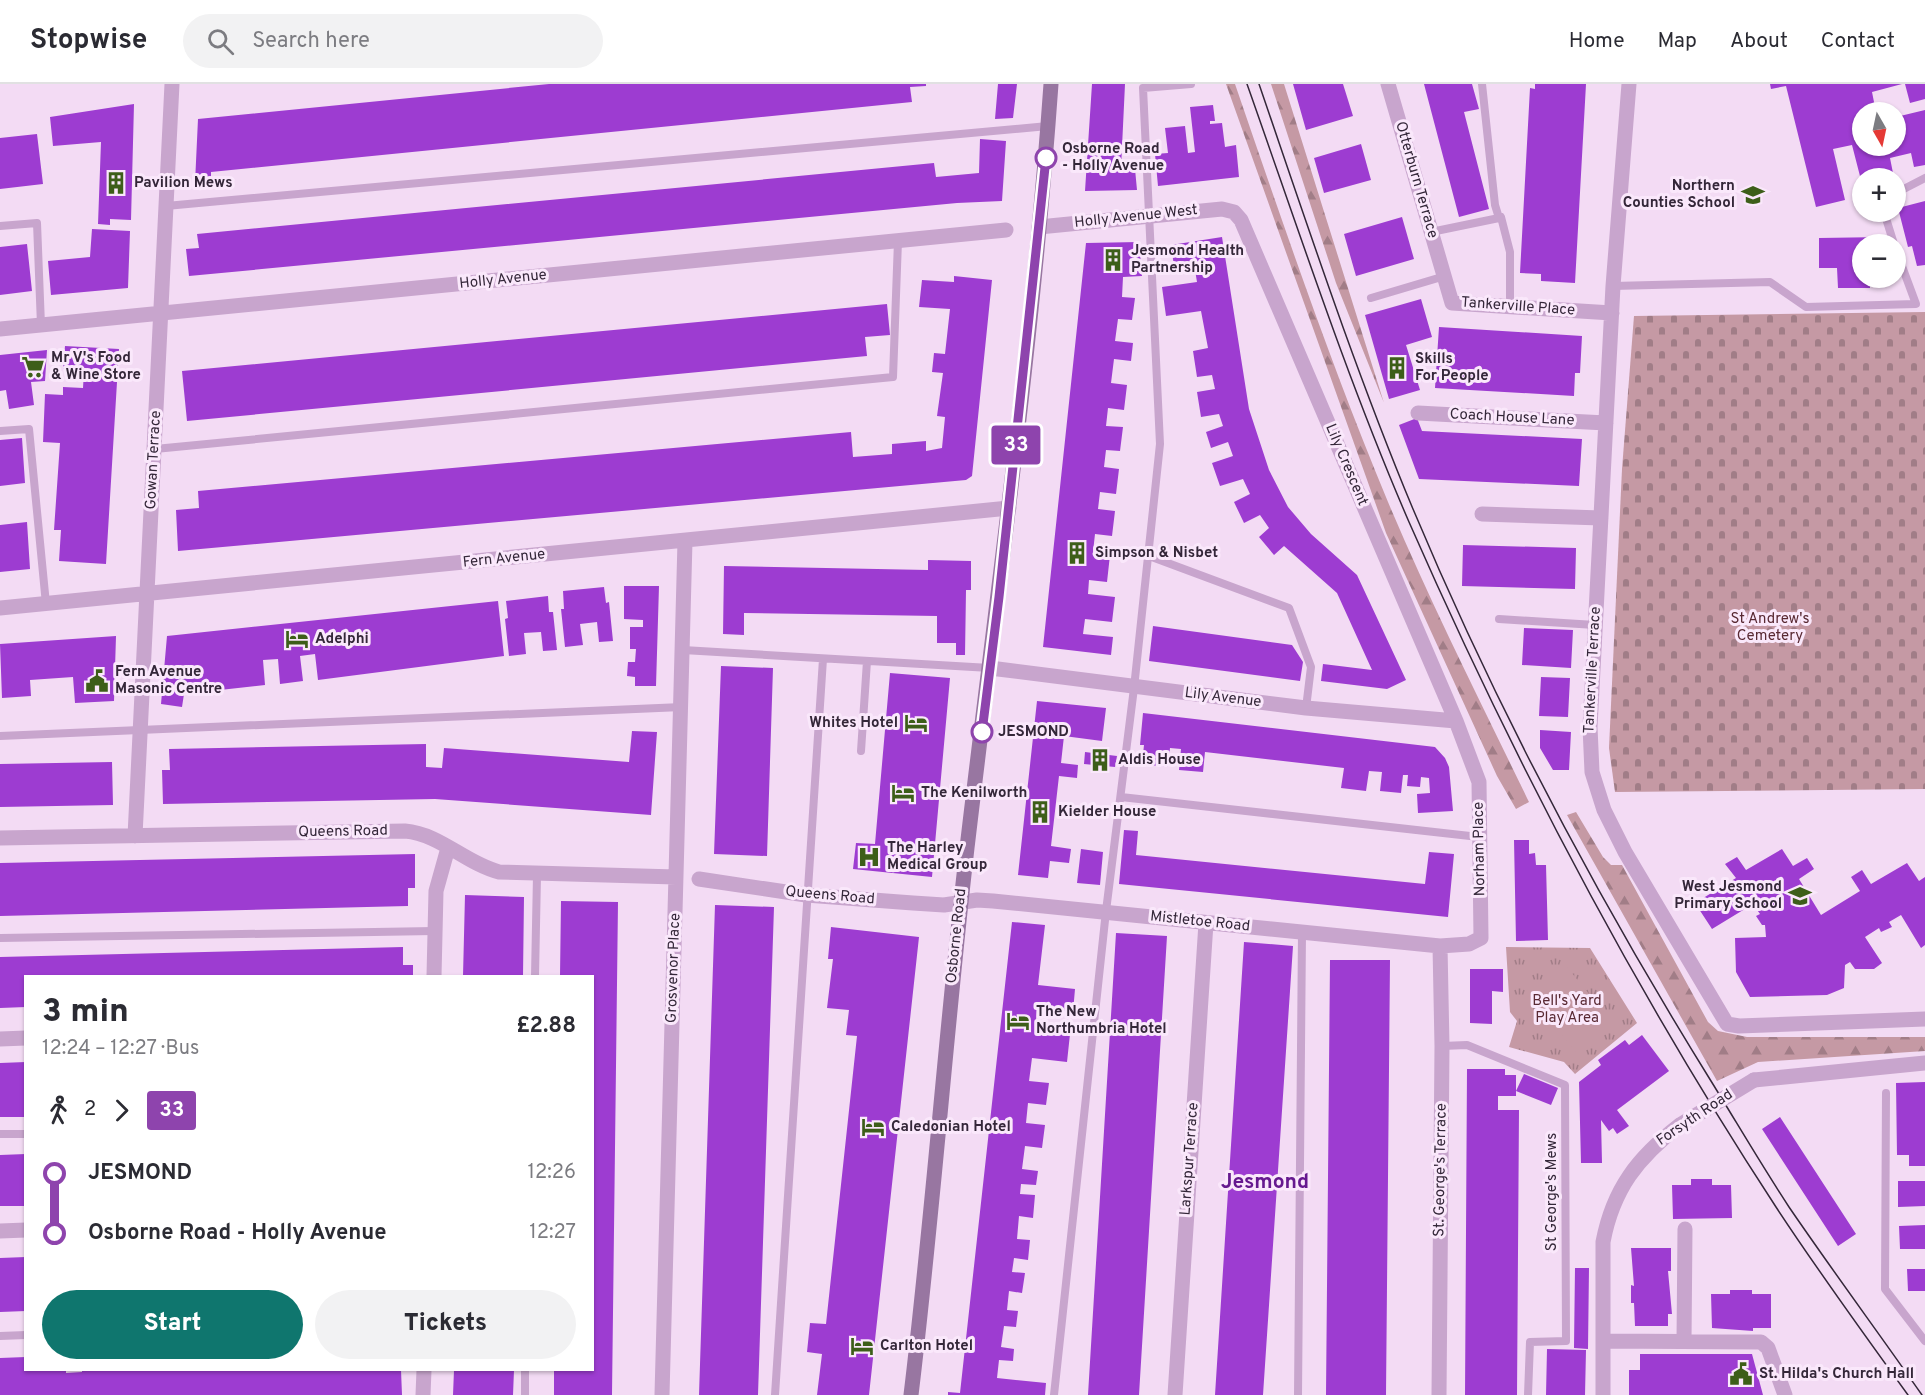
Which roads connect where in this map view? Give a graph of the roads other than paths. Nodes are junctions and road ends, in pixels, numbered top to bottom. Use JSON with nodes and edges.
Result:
{"nodes":[{"id":1,"x":172,"y":84,"type":"edge"},
{"id":2,"x":1051,"y":84,"type":"edge"},
{"id":3,"x":1191,"y":84,"type":"edge"},
{"id":4,"x":1388,"y":84,"type":"edge"},
{"id":5,"x":1482,"y":84,"type":"edge"},
{"id":6,"x":1629,"y":84,"type":"edge"},
{"id":7,"x":1048,"y":126,"type":"junction"},
{"id":8,"x":1925,"y":178,"type":"edge"},
{"id":9,"x":1906,"y":188,"type":"edge"},
{"id":10,"x":166,"y":206,"type":"junction"},
{"id":11,"x":1234,"y":212,"type":"joint"},
{"id":12,"x":1148,"y":216,"type":"junction"},
{"id":13,"x":1499,"y":218,"type":"junction"},
{"id":14,"x":0,"y":226,"type":"edge"},
{"id":15,"x":1039,"y":227,"type":"junction"},
{"id":16,"x":1006,"y":230,"type":"dead end"},
{"id":17,"x":1431,"y":232,"type":"junction"},
{"id":18,"x":898,"y":241,"type":"junction"},
{"id":19,"x":1445,"y":276,"type":"junction"},
{"id":20,"x":1906,"y":277,"type":"edge"},
{"id":21,"x":1613,"y":286,"type":"junction"},
{"id":22,"x":1371,"y":298,"type":"dead end"},
{"id":23,"x":1510,"y":306,"type":"junction"},
{"id":24,"x":1612,"y":313,"type":"junction"},
{"id":25,"x":161,"y":314,"type":"junction"},
{"id":26,"x":41,"y":326,"type":"junction"},
{"id":27,"x":0,"y":329,"type":"edge"},
{"id":28,"x":1418,"y":412,"type":"dead end"},
{"id":29,"x":1606,"y":423,"type":"junction"},
{"id":30,"x":0,"y":431,"type":"edge"},
{"id":31,"x":155,"y":449,"type":"junction"},
{"id":32,"x":1009,"y":508,"type":"junction"},
{"id":33,"x":1482,"y":514,"type":"dead end"},
{"id":34,"x":1601,"y":518,"type":"junction"},
{"id":35,"x":684,"y":541,"type":"junction"},
{"id":36,"x":1149,"y":556,"type":"junction"},
{"id":37,"x":146,"y":594,"type":"junction"},
{"id":38,"x":46,"y":604,"type":"junction"},
{"id":39,"x":0,"y":608,"type":"edge"},
{"id":40,"x":1499,"y":619,"type":"dead end"},
{"id":41,"x":1595,"y":625,"type":"junction"},
{"id":42,"x":683,"y":650,"type":"junction"},
{"id":43,"x":823,"y":659,"type":"junction"},
{"id":44,"x":867,"y":662,"type":"junction"},
{"id":45,"x":990,"y":668,"type":"junction"},
{"id":46,"x":1134,"y":688,"type":"junction"},
{"id":47,"x":681,"y":707,"type":"junction"},
{"id":48,"x":1306,"y":708,"type":"junction"},
{"id":49,"x":1456,"y":721,"type":"junction"},
{"id":50,"x":142,"y":731,"type":"junction"},
{"id":51,"x":0,"y":736,"type":"edge"},
{"id":52,"x":861,"y":751,"type":"dead end"},
{"id":53,"x":1121,"y":797,"type":"junction"},
{"id":54,"x":135,"y":836,"type":"junction"},
{"id":55,"x":1479,"y":837,"type":"junction"},
{"id":56,"x":0,"y":838,"type":"edge"},
{"id":57,"x":448,"y":848,"type":"junction"},
{"id":58,"x":537,"y":875,"type":"junction"},
{"id":59,"x":676,"y":877,"type":"junction"},
{"id":60,"x":699,"y":879,"type":"dead end"},
{"id":61,"x":806,"y":895,"type":"junction"},
{"id":62,"x":961,"y":902,"type":"junction"},
{"id":63,"x":1106,"y":911,"type":"junction"},
{"id":64,"x":1206,"y":923,"type":"junction"},
{"id":65,"x":434,"y":931,"type":"junction"},
{"id":66,"x":1302,"y":932,"type":"junction"},
{"id":67,"x":0,"y":938,"type":"edge"},
{"id":68,"x":1440,"y":946,"type":"junction"},
{"id":69,"x":434,"y":975,"type":"edge"},
{"id":70,"x":535,"y":975,"type":"edge"},
{"id":71,"x":1925,"y":1019,"type":"edge"},
{"id":72,"x":24,"y":1038,"type":"edge"},
{"id":73,"x":0,"y":1039,"type":"edge"},
{"id":74,"x":1442,"y":1046,"type":"junction"},
{"id":75,"x":1925,"y":1063,"type":"edge"},
{"id":76,"x":1886,"y":1093,"type":"dead end"},
{"id":77,"x":0,"y":1134,"type":"edge"},
{"id":78,"x":24,"y":1134,"type":"edge"},
{"id":79,"x":1685,"y":1229,"type":"dead end"},
{"id":80,"x":24,"y":1230,"type":"edge"},
{"id":81,"x":0,"y":1231,"type":"edge"},
{"id":82,"x":24,"y":1335,"type":"edge"},
{"id":83,"x":0,"y":1336,"type":"edge"},
{"id":84,"x":1603,"y":1341,"type":"junction"},
{"id":85,"x":1684,"y":1341,"type":"junction"},
{"id":86,"x":1925,"y":1341,"type":"edge"},
{"id":87,"x":424,"y":1371,"type":"edge"},
{"id":88,"x":525,"y":1371,"type":"edge"},
{"id":89,"x":423,"y":1395,"type":"edge"},
{"id":90,"x":525,"y":1395,"type":"edge"},
{"id":91,"x":662,"y":1395,"type":"edge"},
{"id":92,"x":775,"y":1395,"type":"edge"},
{"id":93,"x":910,"y":1395,"type":"edge"},
{"id":94,"x":1054,"y":1395,"type":"edge"},
{"id":95,"x":1174,"y":1395,"type":"edge"},
{"id":96,"x":1298,"y":1395,"type":"edge"},
{"id":97,"x":1439,"y":1395,"type":"edge"},
{"id":98,"x":1528,"y":1395,"type":"edge"},
{"id":99,"x":1603,"y":1395,"type":"edge"},
{"id":100,"x":1785,"y":1395,"type":"edge"}],
"edges":[{"from":1,"to":10,"type":"street","name":"Gowan Terrace"},
{"from":2,"to":7,"type":"main road","name":"Osborne Road"},
{"from":3,"to":12,"type":"lane"},
{"from":4,"to":17,"type":"street","name":"Otterburn Terrace"},
{"from":5,"to":13,"type":"lane"},
{"from":6,"to":21,"type":"street","name":"Tankerville Terrace"},
{"from":7,"to":10,"type":"lane"},
{"from":7,"to":15,"type":"main road","name":"Osborne Road"},
{"from":8,"to":9,"type":"lane"},
{"from":10,"to":25,"type":"street","name":"Gowan Terrace"},
{"from":11,"to":12,"type":"street","name":"Holly Avenue West"},
{"from":11,"to":49,"type":"street","name":"Lily Crescent"},
{"from":12,"to":15,"type":"street","name":"Holly Avenue West"},
{"from":12,"to":36,"type":"lane"},
{"from":13,"to":17,"type":"lane"},
{"from":13,"to":23,"type":"lane"},
{"from":14,"to":26,"type":"lane"},
{"from":15,"to":32,"type":"main road","name":"Osborne Road"},
{"from":16,"to":18,"type":"street","name":"Holly Avenue"},
{"from":17,"to":19,"type":"street","name":"Otterburn Terrace"},
{"from":18,"to":25,"type":"street","name":"Holly Avenue"},
{"from":18,"to":31,"type":"lane"},
{"from":19,"to":22,"type":"lane"},
{"from":19,"to":23,"type":"street","name":"Tankerville Place"},
{"from":20,"to":21,"type":"lane"},
{"from":21,"to":24,"type":"street","name":"Tankerville Terrace"},
{"from":23,"to":24,"type":"street","name":"Tankerville Place"},
{"from":24,"to":29,"type":"street","name":"Tankerville Terrace"},
{"from":25,"to":26,"type":"street","name":"Holly Avenue"},
{"from":25,"to":31,"type":"street","name":"Gowan Terrace"},
{"from":26,"to":27,"type":"street","name":"Holly Avenue"},
{"from":28,"to":29,"type":"street","name":"Coach House Lane"},
{"from":29,"to":34,"type":"street","name":"Tankerville Terrace"},
{"from":30,"to":38,"type":"lane"},
{"from":31,"to":37,"type":"street","name":"Gowan Terrace"},
{"from":32,"to":35,"type":"street","name":"Fern Avenue"},
{"from":32,"to":45,"type":"main road","name":"Osborne Road"},
{"from":33,"to":34,"type":"street"},
{"from":34,"to":41,"type":"street","name":"Tankerville Terrace"},
{"from":35,"to":37,"type":"street","name":"Fern Avenue"},
{"from":35,"to":42,"type":"street","name":"Grosvenor Place"},
{"from":36,"to":46,"type":"lane"},
{"from":36,"to":48,"type":"lane"},
{"from":37,"to":38,"type":"street","name":"Fern Avenue"},
{"from":37,"to":50,"type":"street","name":"Gowan Terrace"},
{"from":38,"to":39,"type":"street","name":"Fern Avenue"},
{"from":40,"to":41,"type":"lane"},
{"from":41,"to":71,"type":"street","name":"Tankerville Terrace"},
{"from":42,"to":43,"type":"lane"},
{"from":42,"to":47,"type":"street","name":"Grosvenor Place"},
{"from":43,"to":44,"type":"lane"},
{"from":43,"to":61,"type":"lane"},
{"from":44,"to":45,"type":"lane"},
{"from":44,"to":52,"type":"lane"},
{"from":45,"to":46,"type":"street","name":"Lily Avenue"},
{"from":45,"to":62,"type":"main road","name":"Osborne Road"},
{"from":46,"to":48,"type":"street","name":"Lily Avenue"},
{"from":46,"to":53,"type":"lane"},
{"from":47,"to":50,"type":"lane"},
{"from":47,"to":59,"type":"street","name":"Grosvenor Place"},
{"from":48,"to":49,"type":"street","name":"Lily Avenue"},
{"from":49,"to":55,"type":"street","name":"Norham Place"},
{"from":50,"to":51,"type":"lane"},
{"from":50,"to":54,"type":"street","name":"Gowan Terrace"},
{"from":53,"to":55,"type":"lane"},
{"from":53,"to":63,"type":"lane"},
{"from":54,"to":56,"type":"street","name":"Queens Road"},
{"from":54,"to":57,"type":"street","name":"Queens Road"},
{"from":55,"to":68,"type":"street","name":"Norham Place"},
{"from":57,"to":58,"type":"street","name":"Queens Road"},
{"from":57,"to":65,"type":"street"},
{"from":58,"to":59,"type":"street","name":"Queens Road"},
{"from":58,"to":70,"type":"lane"},
{"from":59,"to":91,"type":"street","name":"Grosvenor Place"},
{"from":60,"to":61,"type":"street","name":"Queens Road"},
{"from":61,"to":62,"type":"street","name":"Queens Road"},
{"from":61,"to":92,"type":"lane"},
{"from":62,"to":63,"type":"street","name":"Mistletoe Road"},
{"from":62,"to":93,"type":"main road","name":"Osborne Road"},
{"from":63,"to":64,"type":"street","name":"Mistletoe Road"},
{"from":63,"to":94,"type":"lane"},
{"from":64,"to":66,"type":"street","name":"Mistletoe Road"},
{"from":64,"to":95,"type":"street","name":"Larkspur Terrace"},
{"from":65,"to":67,"type":"lane"},
{"from":65,"to":69,"type":"street"},
{"from":66,"to":68,"type":"street","name":"Mistletoe Road"},
{"from":66,"to":96,"type":"lane"},
{"from":68,"to":74,"type":"street","name":"St. George's Terrace"},
{"from":72,"to":73,"type":"street"},
{"from":74,"to":97,"type":"street","name":"St. George's Terrace"},
{"from":74,"to":98,"type":"lane","name":"St George's Mews"},
{"from":75,"to":84,"type":"street","name":"Forsyth Road","bridge":true},
{"from":76,"to":86,"type":"lane"},
{"from":77,"to":78,"type":"lane"},
{"from":79,"to":85,"type":"street"},
{"from":80,"to":81,"type":"street"},
{"from":82,"to":83,"type":"lane"},
{"from":84,"to":85,"type":"street"},
{"from":84,"to":99,"type":"street","name":"Forsyth Road"},
{"from":85,"to":100,"type":"street"},
{"from":87,"to":89,"type":"street"},
{"from":88,"to":90,"type":"lane"}]}
